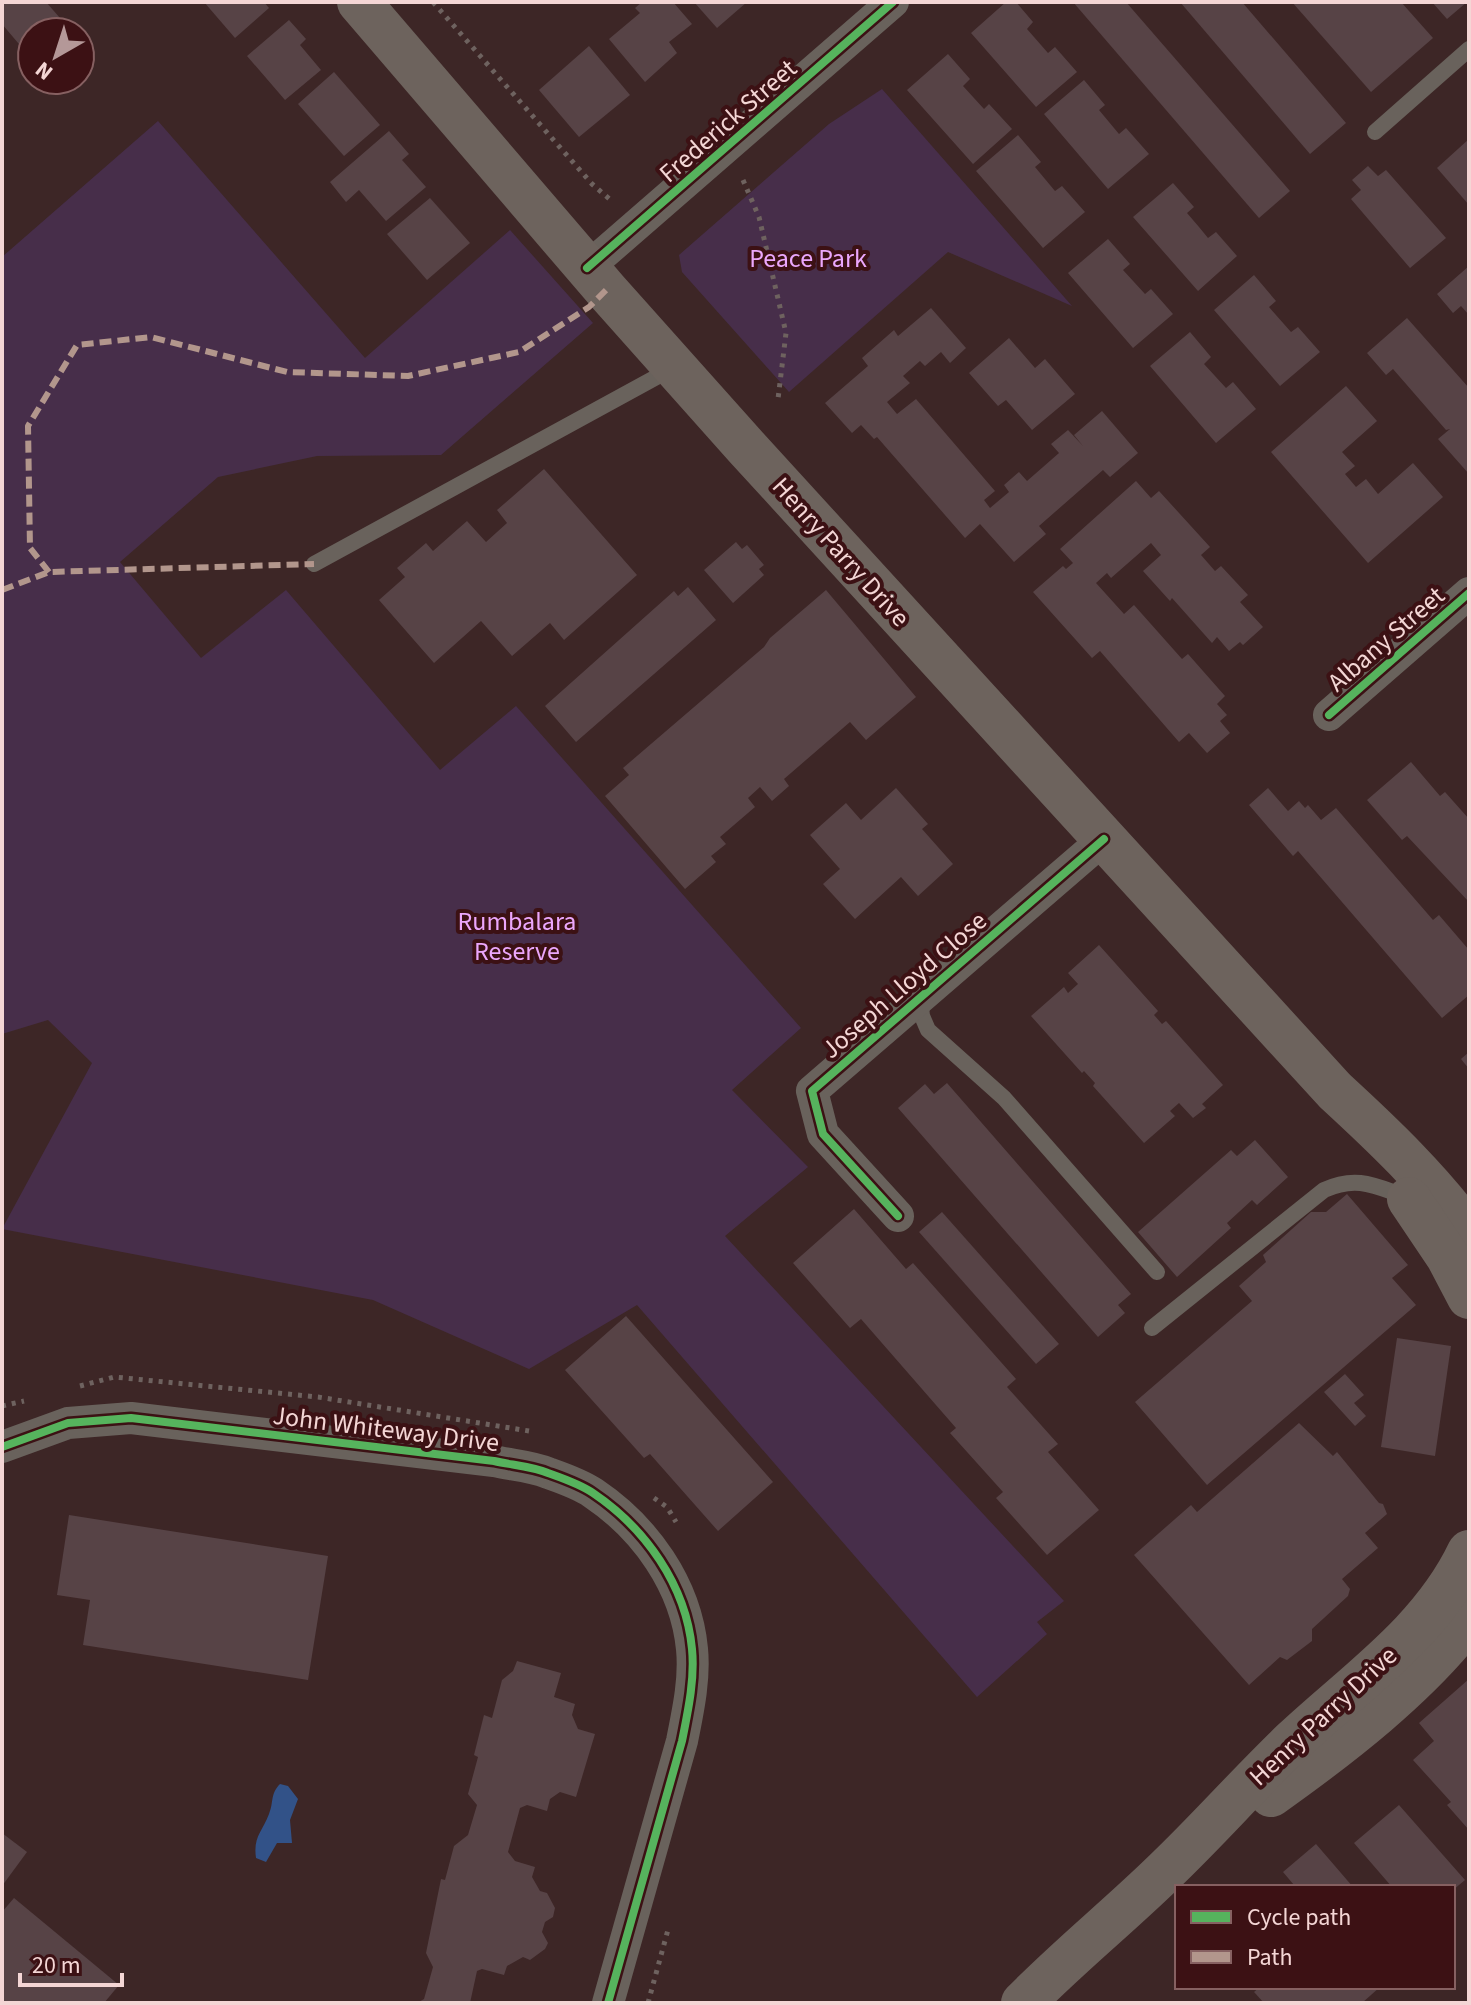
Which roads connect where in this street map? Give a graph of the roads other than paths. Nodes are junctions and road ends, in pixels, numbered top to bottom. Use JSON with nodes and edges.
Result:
{"nodes":[{"id":1,"x":359,"y":2,"type":"edge"},
{"id":2,"x":893,"y":2,"type":"edge"},
{"id":3,"x":1469,"y":49,"type":"edge"},
{"id":4,"x":1375,"y":132,"type":"dead end"},
{"id":5,"x":587,"y":268,"type":"junction"},
{"id":6,"x":675,"y":368,"type":"junction"},
{"id":7,"x":314,"y":564,"type":"dead end"},
{"id":8,"x":1469,"y":593,"type":"edge"},
{"id":9,"x":1329,"y":715,"type":"dead end"},
{"id":10,"x":1104,"y":839,"type":"junction"},
{"id":11,"x":920,"y":997,"type":"junction"},
{"id":12,"x":1335,"y":1091,"type":"junction"},
{"id":13,"x":1407,"y":1197,"type":"junction"},
{"id":14,"x":898,"y":1216,"type":"dead end"},
{"id":15,"x":1469,"y":1233,"type":"edge"},
{"id":16,"x":1157,"y":1272,"type":"dead end"},
{"id":17,"x":1469,"y":1297,"type":"edge"},
{"id":18,"x":1152,"y":1328,"type":"dead end"},
{"id":19,"x":2,"y":1447,"type":"edge"},
{"id":20,"x":1469,"y":1552,"type":"edge"},
{"id":21,"x":1469,"y":1619,"type":"edge"},
{"id":22,"x":1165,"y":1871,"type":"junction"},
{"id":23,"x":608,"y":2003,"type":"edge"},
{"id":24,"x":1023,"y":2003,"type":"edge"}],
"edges":[{"from":1,"to":5,"type":"main road","name":"Henry Parry Drive"},
{"from":2,"to":5,"type":"street","name":"Frederick Street"},
{"from":3,"to":4,"type":"lane"},
{"from":5,"to":6,"type":"main road","name":"Henry Parry Drive"},
{"from":6,"to":7,"type":"lane"},
{"from":6,"to":10,"type":"main road","name":"Henry Parry Drive"},
{"from":8,"to":9,"type":"street","name":"Albany Street"},
{"from":10,"to":11,"type":"street","name":"Joseph Lloyd Close"},
{"from":10,"to":12,"type":"main road","name":"Henry Parry Drive"},
{"from":11,"to":14,"type":"street","name":"Joseph Lloyd Close"},
{"from":11,"to":16,"type":"lane"},
{"from":12,"to":13,"type":"main road","name":"Henry Parry Drive"},
{"from":12,"to":15,"type":"main road","name":"Henry Parry Drive"},
{"from":13,"to":17,"type":"main road","name":"Henry Parry Drive"},
{"from":13,"to":18,"type":"lane"},
{"from":19,"to":23,"type":"street","name":"John Whiteway Drive"},
{"from":20,"to":22,"type":"main road","name":"Henry Parry Drive"},
{"from":21,"to":22,"type":"main road","name":"Henry Parry Drive"},
{"from":22,"to":24,"type":"main road","name":"Henry Parry Drive"}]}
